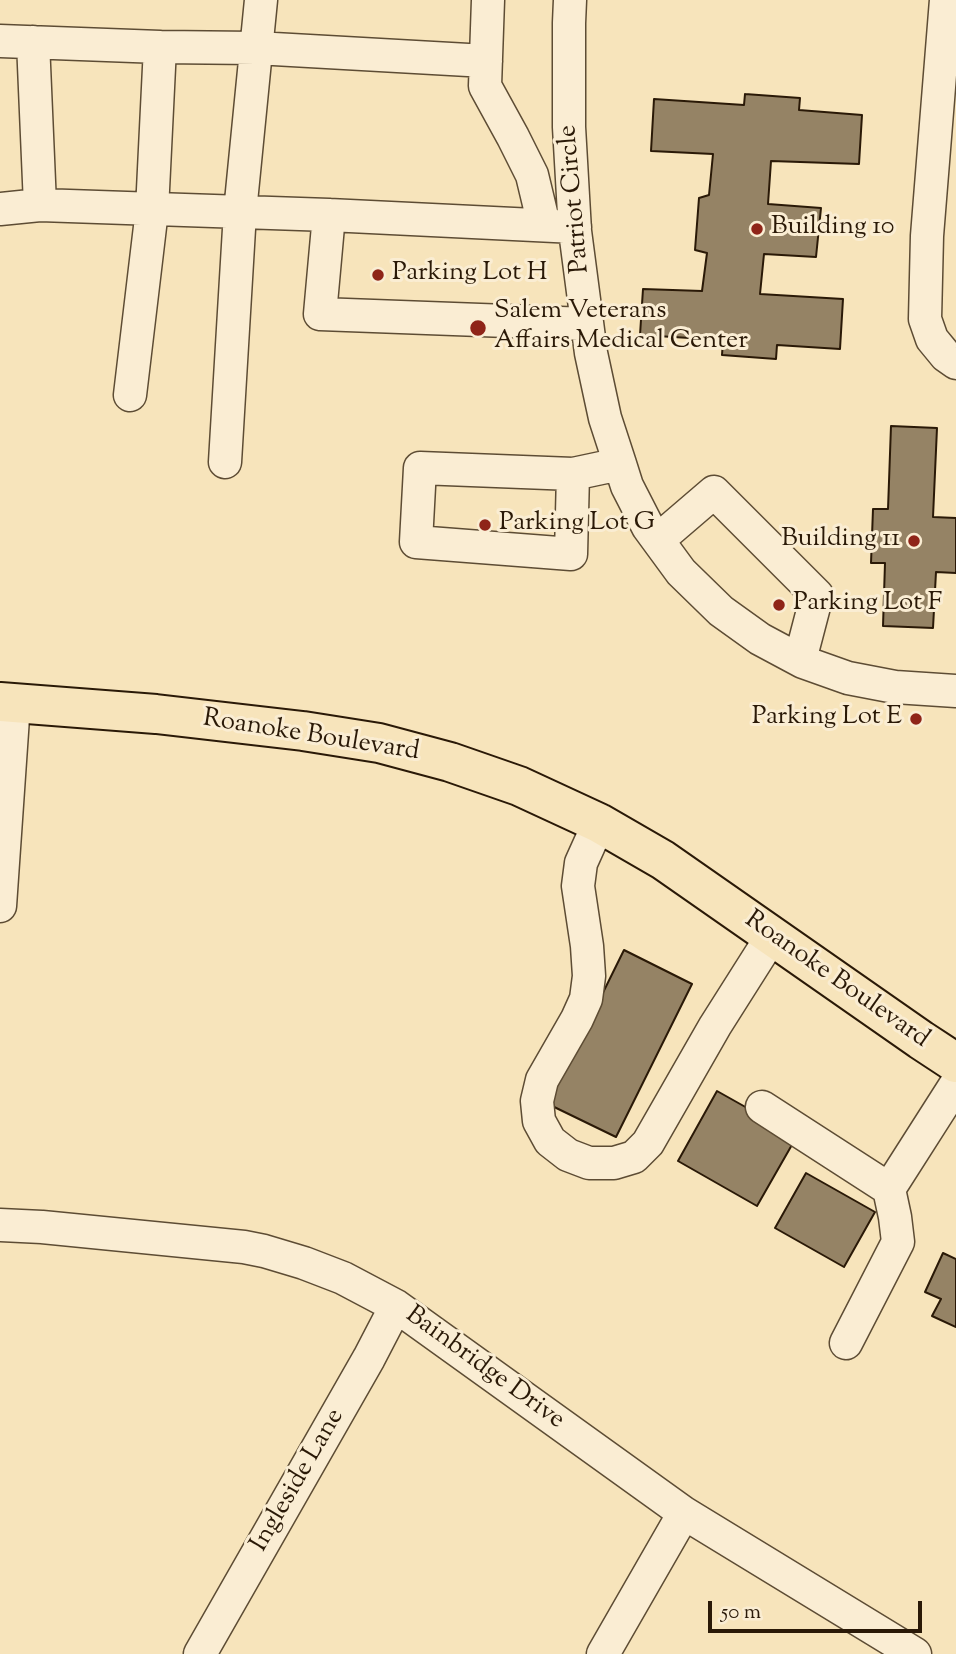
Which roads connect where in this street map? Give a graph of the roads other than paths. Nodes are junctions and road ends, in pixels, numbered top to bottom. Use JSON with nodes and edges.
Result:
{"nodes":[{"id":1,"x":261,"y":0,"type":"edge"},
{"id":2,"x":488,"y":0,"type":"edge"},
{"id":3,"x":570,"y":0,"type":"edge"},
{"id":4,"x":946,"y":0,"type":"edge"},
{"id":5,"x":0,"y":41,"type":"edge"},
{"id":6,"x":33,"y":42,"type":"junction"},
{"id":7,"x":160,"y":47,"type":"junction"},
{"id":8,"x":256,"y":48,"type":"junction"},
{"id":9,"x":486,"y":61,"type":"junction"},
{"id":10,"x":40,"y":205,"type":"junction"},
{"id":11,"x":0,"y":209,"type":"edge"},
{"id":12,"x":152,"y":210,"type":"junction"},
{"id":13,"x":240,"y":212,"type":"junction"},
{"id":14,"x":329,"y":215,"type":"junction"},
{"id":15,"x":544,"y":225,"type":"junction"},
{"id":16,"x":575,"y":227,"type":"junction"},
{"id":17,"x":587,"y":324,"type":"junction"},
{"id":18,"x":956,"y":363,"type":"edge"},
{"id":19,"x":130,"y":395,"type":"dead end"},
{"id":20,"x":225,"y":463,"type":"dead end"},
{"id":21,"x":620,"y":464,"type":"junction"},
{"id":22,"x":573,"y":474,"type":"junction"},
{"id":23,"x":658,"y":540,"type":"junction"},
{"id":24,"x":800,"y":660,"type":"junction"},
{"id":25,"x":956,"y":691,"type":"edge"},
{"id":26,"x":7,"y":702,"type":"edge"},
{"id":27,"x":599,"y":822,"type":"junction"},
{"id":28,"x":0,"y":906,"type":"edge"},
{"id":29,"x":772,"y":936,"type":"junction"},
{"id":30,"x":956,"y":1063,"type":"edge"},
{"id":31,"x":956,"y":1084,"type":"edge"},
{"id":32,"x":762,"y":1107,"type":"dead end"},
{"id":33,"x":889,"y":1189,"type":"junction"},
{"id":34,"x":0,"y":1225,"type":"edge"},
{"id":35,"x":396,"y":1306,"type":"junction"},
{"id":36,"x":846,"y":1343,"type":"dead end"},
{"id":37,"x":684,"y":1514,"type":"junction"},
{"id":38,"x":200,"y":1654,"type":"edge"},
{"id":39,"x":603,"y":1654,"type":"edge"},
{"id":40,"x":915,"y":1654,"type":"edge"}],
"edges":[{"from":1,"to":8,"type":"street"},
{"from":2,"to":9,"type":"street"},
{"from":3,"to":16,"type":"street","name":"Patriot Circle"},
{"from":4,"to":18,"type":"street"},
{"from":5,"to":6,"type":"street"},
{"from":6,"to":7,"type":"street"},
{"from":6,"to":10,"type":"street"},
{"from":7,"to":8,"type":"street"},
{"from":7,"to":12,"type":"street"},
{"from":8,"to":9,"type":"street"},
{"from":8,"to":13,"type":"street"},
{"from":9,"to":15,"type":"street"},
{"from":10,"to":11,"type":"street"},
{"from":10,"to":12,"type":"street"},
{"from":12,"to":13,"type":"street"},
{"from":12,"to":19,"type":"street"},
{"from":13,"to":14,"type":"street"},
{"from":13,"to":20,"type":"street"},
{"from":14,"to":15,"type":"street"},
{"from":14,"to":17,"type":"street"},
{"from":15,"to":16,"type":"street"},
{"from":16,"to":17,"type":"street","name":"Patriot Circle"},
{"from":17,"to":21,"type":"street","name":"Patriot Circle"},
{"from":21,"to":22,"type":"street"},
{"from":21,"to":23,"type":"street","name":"Patriot Circle"},
{"from":22,"to":22,"type":"street"},
{"from":23,"to":24,"type":"street","name":"Patriot Circle"},
{"from":23,"to":24,"type":"street"},
{"from":24,"to":25,"type":"street","name":"Patriot Circle"},
{"from":26,"to":27,"type":"main road","name":"Roanoke Boulevard"},
{"from":26,"to":28,"type":"street"},
{"from":27,"to":29,"type":"main road","name":"Roanoke Boulevard"},
{"from":27,"to":29,"type":"street"},
{"from":29,"to":30,"type":"main road","name":"Roanoke Boulevard"},
{"from":31,"to":33,"type":"street"},
{"from":32,"to":33,"type":"street"},
{"from":33,"to":36,"type":"street"},
{"from":34,"to":35,"type":"street","name":"Bainbridge Drive"},
{"from":35,"to":37,"type":"street","name":"Bainbridge Drive"},
{"from":35,"to":38,"type":"street","name":"Ingleside Lane"},
{"from":37,"to":39,"type":"street"},
{"from":37,"to":40,"type":"street","name":"Bainbridge Drive"}]}
